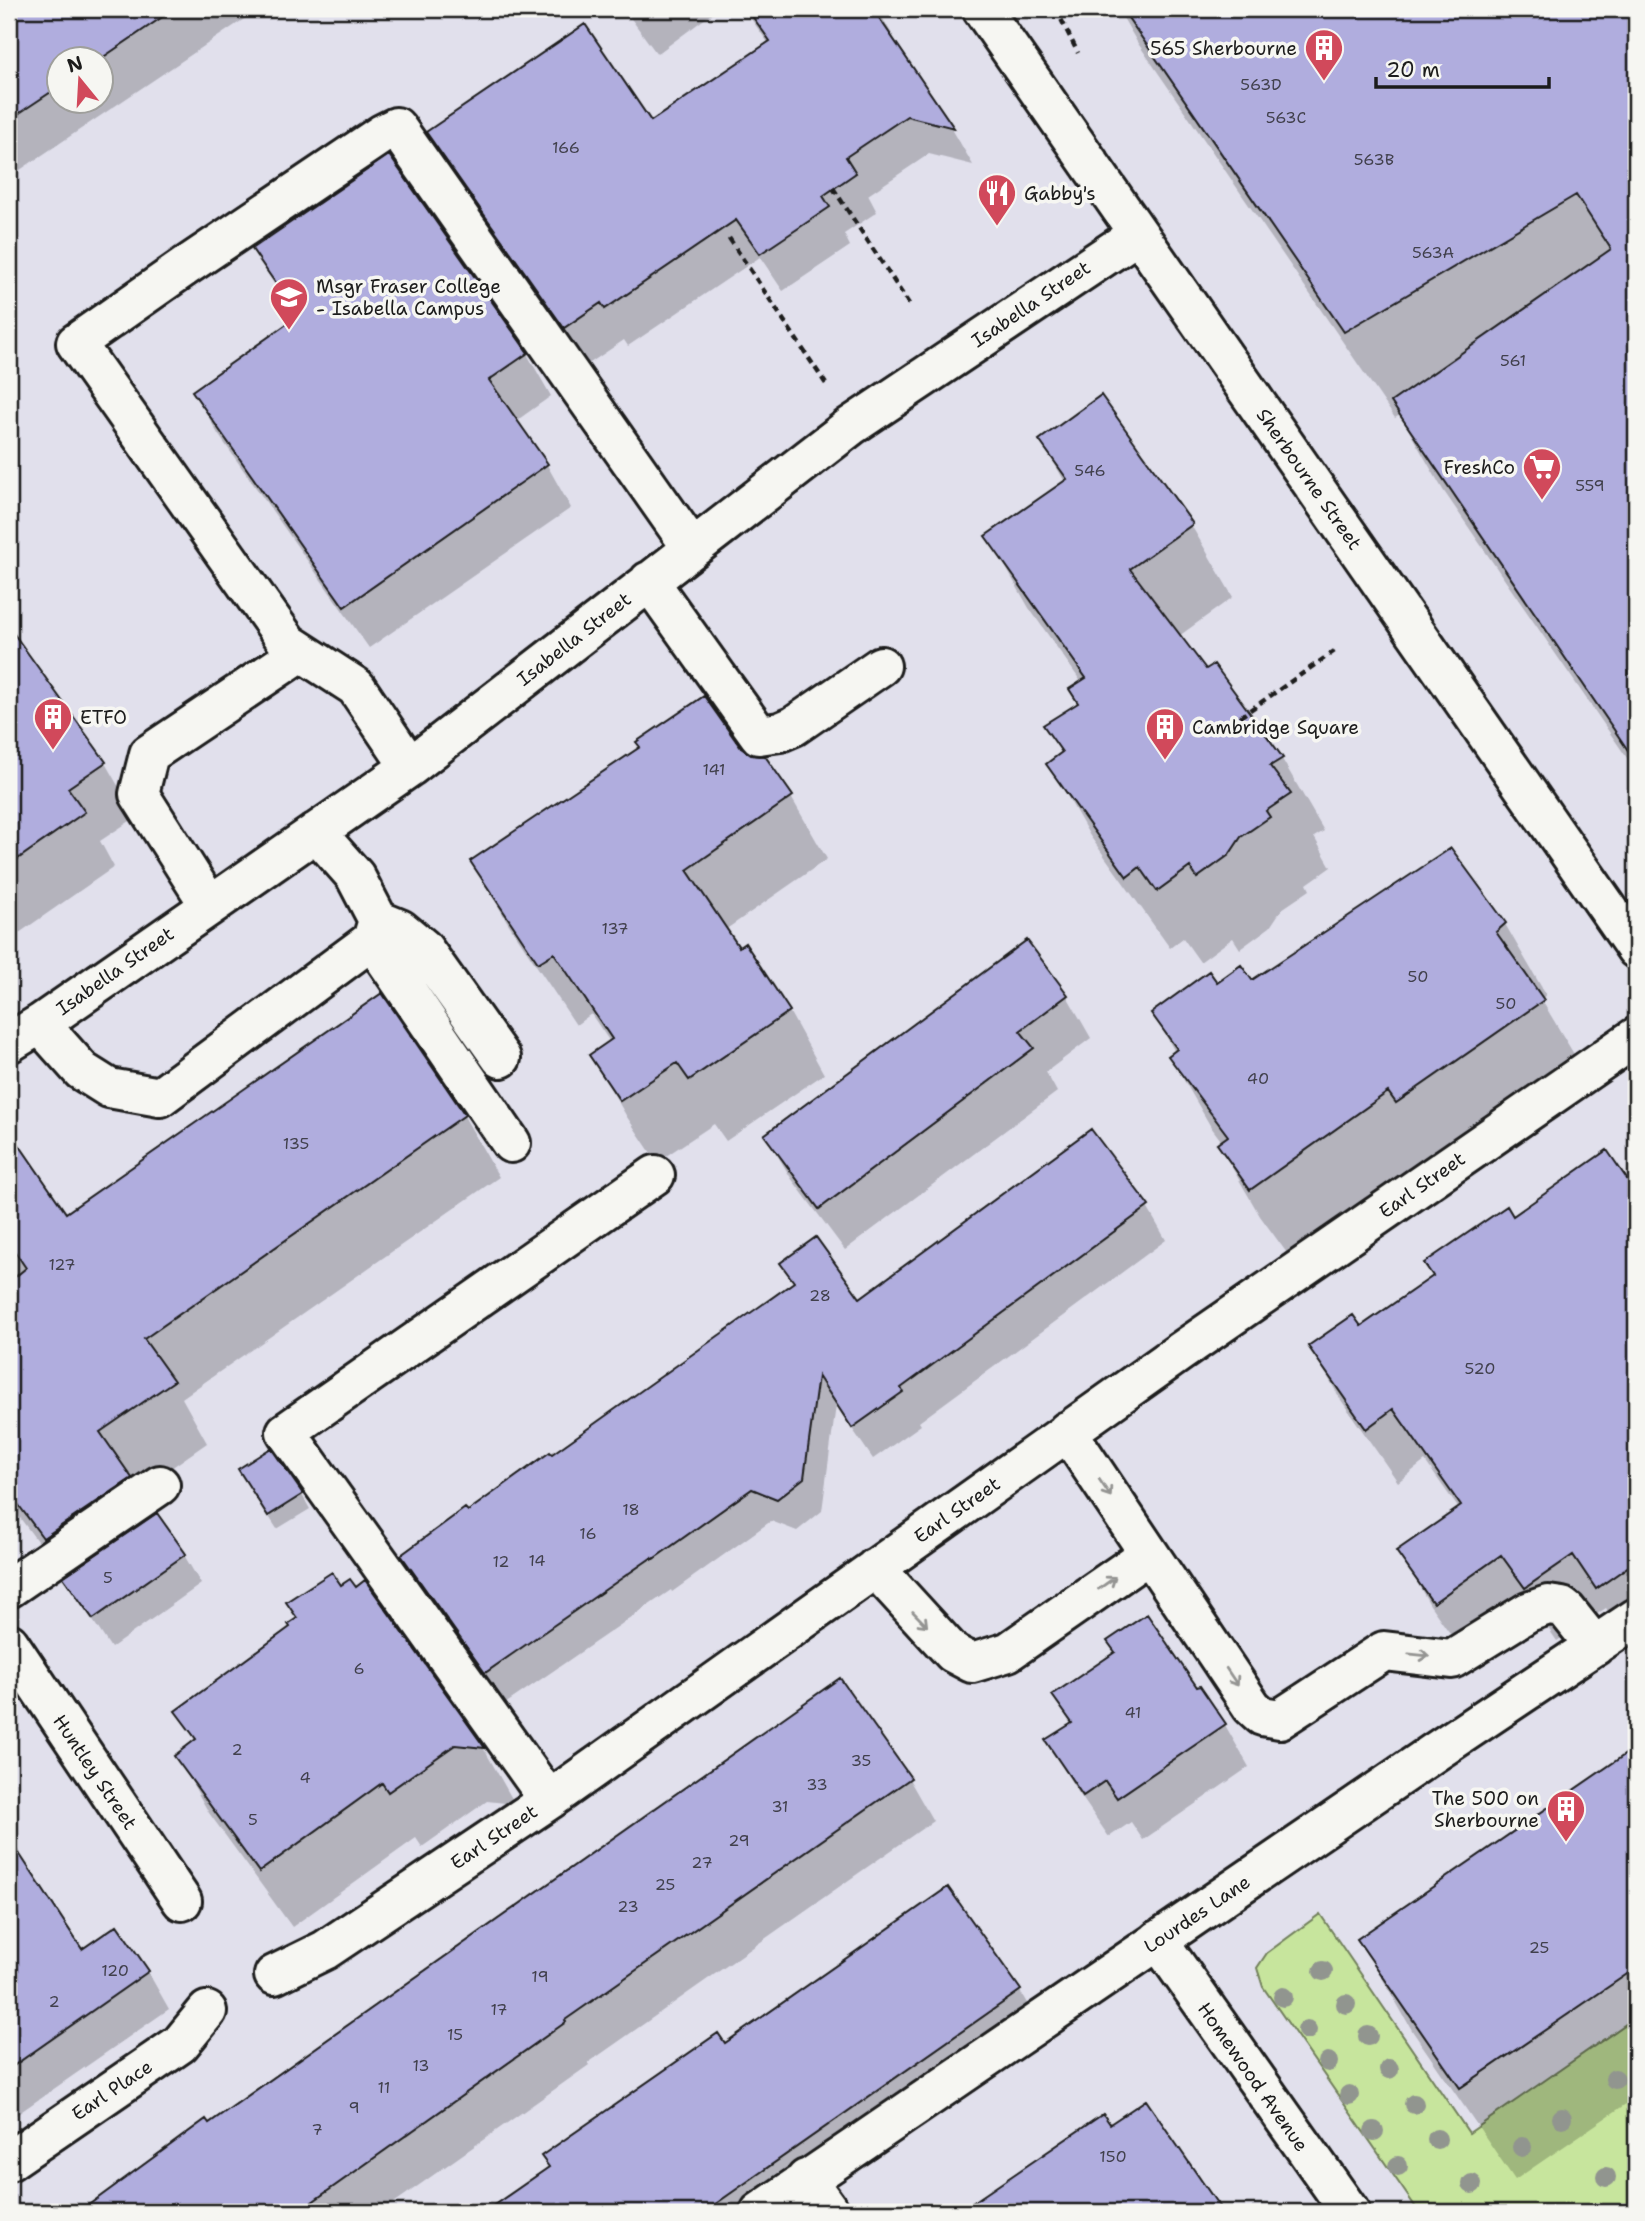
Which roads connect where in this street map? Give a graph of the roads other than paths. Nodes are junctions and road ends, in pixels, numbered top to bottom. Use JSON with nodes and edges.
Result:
{"nodes":[{"id":1,"x":982,"y":9,"type":"edge"},
{"id":2,"x":1138,"y":234,"type":"junction"},
{"id":3,"x":692,"y":548,"type":"junction"},
{"id":4,"x":649,"y":581,"type":"junction"},
{"id":5,"x":302,"y":652,"type":"junction"},
{"id":6,"x":881,"y":666,"type":"dead end"},
{"id":7,"x":410,"y":767,"type":"junction"},
{"id":8,"x":316,"y":832,"type":"junction"},
{"id":9,"x":210,"y":905,"type":"junction"},
{"id":10,"x":374,"y":930,"type":"junction"},
{"id":11,"x":1636,"y":949,"type":"edge"},
{"id":12,"x":24,"y":1033,"type":"edge"},
{"id":13,"x":1636,"y":1037,"type":"edge"},
{"id":14,"x":501,"y":1058,"type":"dead end"},
{"id":15,"x":510,"y":1143,"type":"dead end"},
{"id":16,"x":655,"y":1175,"type":"dead end"},
{"id":17,"x":1068,"y":1431,"type":"junction"},
{"id":18,"x":160,"y":1485,"type":"dead end"},
{"id":19,"x":1149,"y":1554,"type":"junction"},
{"id":20,"x":875,"y":1568,"type":"junction"},
{"id":21,"x":9,"y":1588,"type":"edge"},
{"id":22,"x":1636,"y":1618,"type":"edge"},
{"id":23,"x":9,"y":1643,"type":"edge"},
{"id":24,"x":1595,"y":1646,"type":"junction"},
{"id":25,"x":549,"y":1800,"type":"junction"},
{"id":26,"x":182,"y":1901,"type":"dead end"},
{"id":27,"x":1158,"y":1941,"type":"junction"},
{"id":28,"x":274,"y":1975,"type":"dead end"},
{"id":29,"x":207,"y":2011,"type":"dead end"},
{"id":30,"x":9,"y":2161,"type":"edge"},
{"id":31,"x":806,"y":2179,"type":"junction"},
{"id":32,"x":760,"y":2212,"type":"edge"},
{"id":33,"x":830,"y":2212,"type":"edge"},
{"id":34,"x":1350,"y":2212,"type":"edge"}],
"edges":[{"from":1,"to":2,"type":"street","name":"Sherbourne Street"},
{"from":2,"to":3,"type":"street","name":"Isabella Street"},
{"from":2,"to":11,"type":"street","name":"Sherbourne Street"},
{"from":3,"to":4,"type":"street","name":"Isabella Street"},
{"from":3,"to":5,"type":"street"},
{"from":4,"to":6,"type":"street"},
{"from":4,"to":7,"type":"street","name":"Isabella Street"},
{"from":5,"to":7,"type":"street"},
{"from":5,"to":9,"type":"street"},
{"from":7,"to":8,"type":"street","name":"Isabella Street"},
{"from":8,"to":9,"type":"street","name":"Isabella Street"},
{"from":8,"to":10,"type":"street"},
{"from":9,"to":12,"type":"street","name":"Isabella Street"},
{"from":10,"to":12,"type":"street"},
{"from":10,"to":14,"type":"street"},
{"from":10,"to":15,"type":"street"},
{"from":13,"to":17,"type":"street","name":"Earl Street"},
{"from":16,"to":25,"type":"street"},
{"from":17,"to":19,"type":"street","one_way":true},
{"from":17,"to":20,"type":"street","name":"Earl Street"},
{"from":18,"to":21,"type":"street"},
{"from":20,"to":19,"type":"street","one_way":true},
{"from":19,"to":24,"type":"street","one_way":true},
{"from":20,"to":25,"type":"street","name":"Earl Street"},
{"from":22,"to":24,"type":"street","name":"Lourdes Lane"},
{"from":23,"to":26,"type":"street","name":"Huntley Street"},
{"from":24,"to":27,"type":"street","name":"Lourdes Lane"},
{"from":25,"to":28,"type":"street","name":"Earl Street"},
{"from":27,"to":31,"type":"street","name":"Lourdes Lane"},
{"from":27,"to":34,"type":"street","name":"Homewood Avenue"},
{"from":29,"to":30,"type":"street","name":"Earl Place"},
{"from":31,"to":32,"type":"street","name":"Lourdes Lane"},
{"from":31,"to":33,"type":"street"}]}
